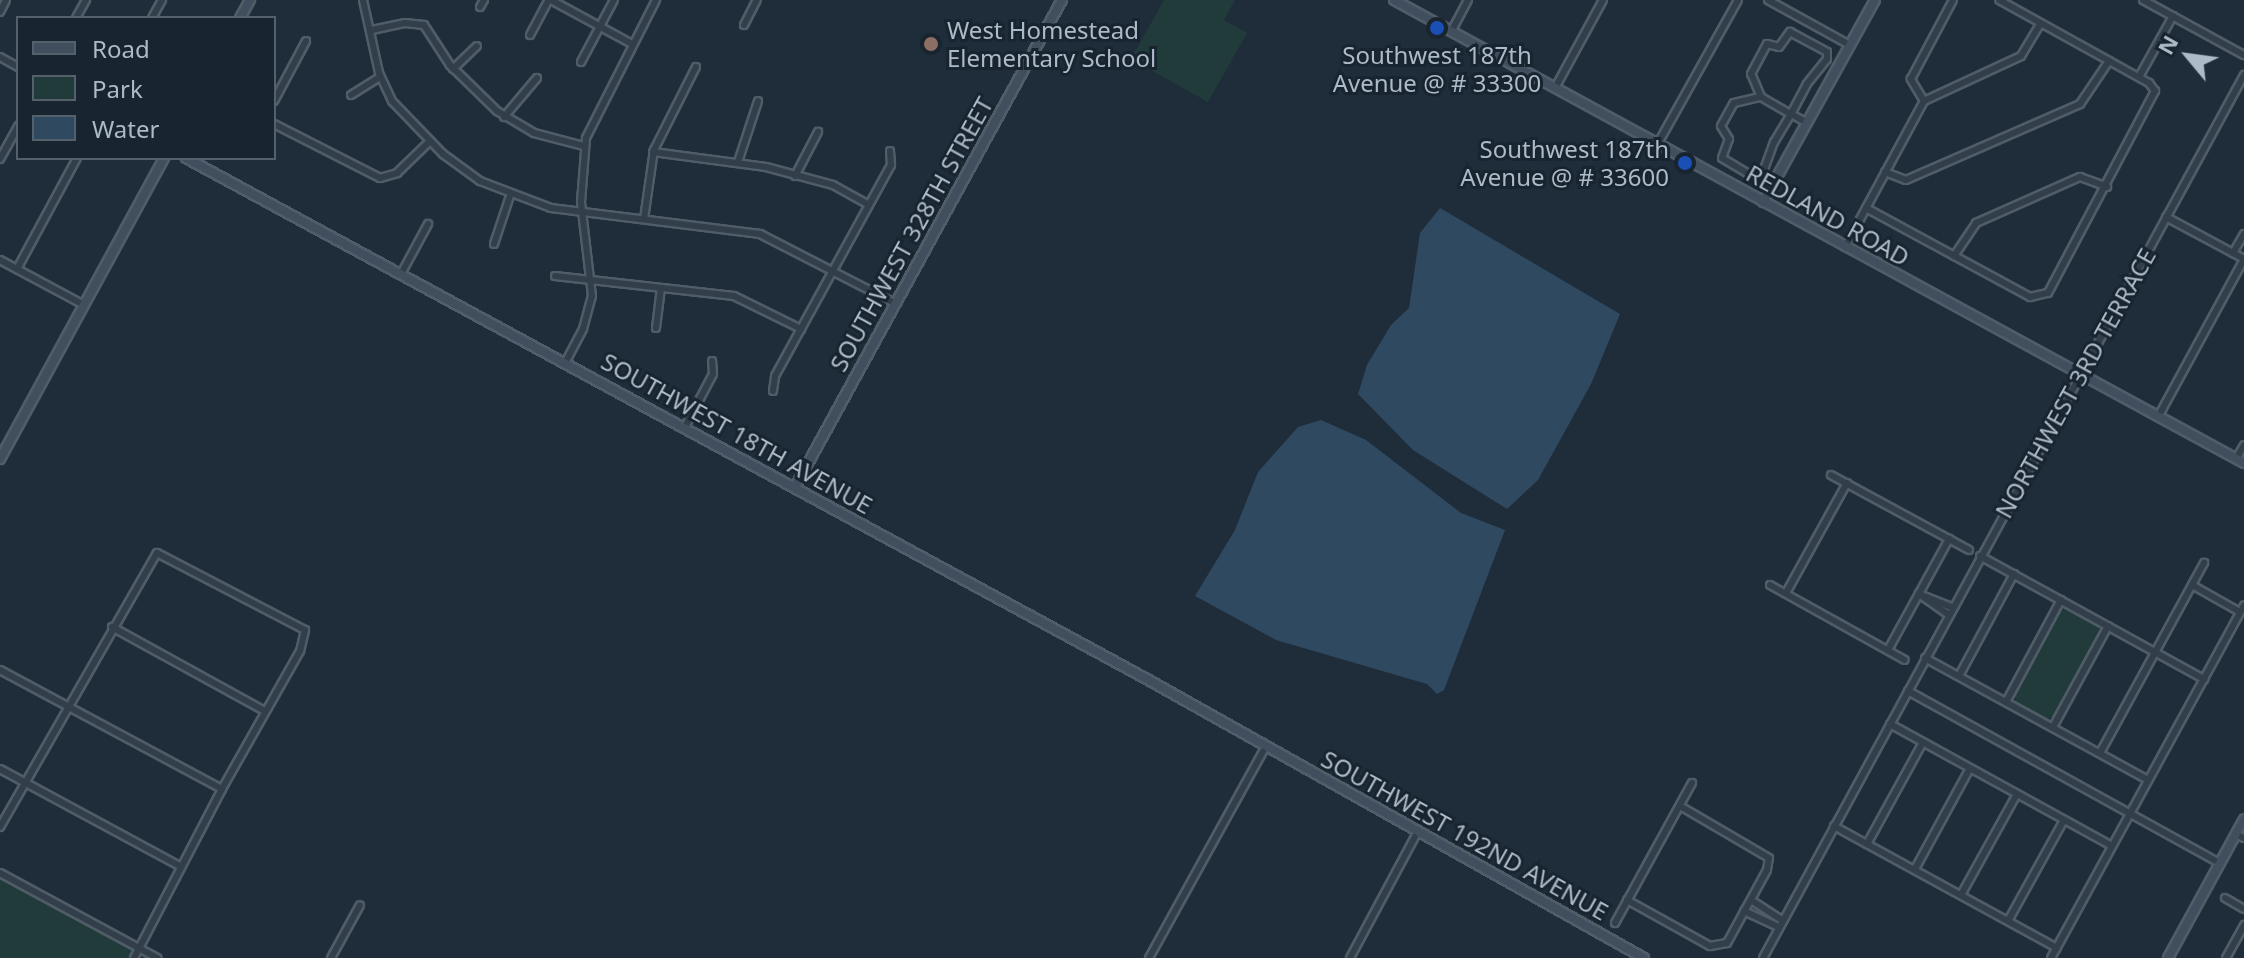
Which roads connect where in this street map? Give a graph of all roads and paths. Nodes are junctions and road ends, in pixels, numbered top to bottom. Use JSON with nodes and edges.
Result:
{"nodes":[{"id":1,"x":6,"y":0,"type":"edge"},
{"id":2,"x":363,"y":0,"type":"edge"},
{"id":3,"x":550,"y":0,"type":"edge"},
{"id":4,"x":614,"y":0,"type":"edge"},
{"id":5,"x":656,"y":0,"type":"edge"},
{"id":6,"x":757,"y":0,"type":"edge"},
{"id":7,"x":1062,"y":0,"type":"edge"},
{"id":8,"x":1394,"y":0,"type":"edge"},
{"id":9,"x":1468,"y":0,"type":"edge"},
{"id":10,"x":1603,"y":0,"type":"edge"},
{"id":11,"x":1738,"y":0,"type":"edge"},
{"id":12,"x":1768,"y":0,"type":"edge"},
{"id":13,"x":1875,"y":0,"type":"edge"},
{"id":14,"x":1953,"y":0,"type":"edge"},
{"id":15,"x":1999,"y":0,"type":"edge"},
{"id":16,"x":2143,"y":0,"type":"edge"},
{"id":17,"x":0,"y":12,"type":"edge"},
{"id":18,"x":2173,"y":16,"type":"junction"},
{"id":19,"x":2040,"y":24,"type":"junction"},
{"id":20,"x":744,"y":25,"type":"dead end"},
{"id":21,"x":600,"y":27,"type":"junction"},
{"id":22,"x":372,"y":30,"type":"junction"},
{"id":23,"x":1451,"y":32,"type":"junction"},
{"id":24,"x":530,"y":35,"type":"dead end"},
{"id":25,"x":306,"y":41,"type":"dead end"},
{"id":26,"x":632,"y":44,"type":"junction"},
{"id":27,"x":1850,"y":45,"type":"junction"},
{"id":28,"x":477,"y":46,"type":"dead end"},
{"id":29,"x":2244,"y":55,"type":"edge"},
{"id":30,"x":0,"y":57,"type":"edge"},
{"id":31,"x":2109,"y":61,"type":"junction"},
{"id":32,"x":581,"y":62,"type":"dead end"},
{"id":33,"x":15,"y":65,"type":"edge"},
{"id":34,"x":696,"y":67,"type":"dead end"},
{"id":35,"x":453,"y":69,"type":"junction"},
{"id":36,"x":2244,"y":75,"type":"edge"},
{"id":37,"x":380,"y":77,"type":"junction"},
{"id":38,"x":2139,"y":77,"type":"junction"},
{"id":39,"x":537,"y":78,"type":"dead end"},
{"id":40,"x":1554,"y":88,"type":"junction"},
{"id":41,"x":351,"y":95,"type":"dead end"},
{"id":42,"x":276,"y":97,"type":"edge"},
{"id":43,"x":1761,"y":97,"type":"junction"},
{"id":44,"x":758,"y":101,"type":"dead end"},
{"id":45,"x":1924,"y":101,"type":"junction"},
{"id":46,"x":1791,"y":114,"type":"junction"},
{"id":47,"x":504,"y":117,"type":"junction"},
{"id":48,"x":1807,"y":123,"type":"junction"},
{"id":49,"x":276,"y":125,"type":"edge"},
{"id":50,"x":16,"y":130,"type":"edge"},
{"id":51,"x":818,"y":132,"type":"dead end"},
{"id":52,"x":430,"y":141,"type":"junction"},
{"id":53,"x":1657,"y":145,"type":"junction"},
{"id":54,"x":584,"y":146,"type":"junction"},
{"id":55,"x":890,"y":151,"type":"dead end"},
{"id":56,"x":653,"y":152,"type":"junction"},
{"id":57,"x":0,"y":159,"type":"edge"},
{"id":58,"x":76,"y":160,"type":"edge"},
{"id":59,"x":163,"y":160,"type":"edge"},
{"id":60,"x":190,"y":160,"type":"edge"},
{"id":61,"x":738,"y":162,"type":"junction"},
{"id":62,"x":1885,"y":172,"type":"junction"},
{"id":63,"x":795,"y":176,"type":"junction"},
{"id":64,"x":2107,"y":187,"type":"junction"},
{"id":65,"x":510,"y":196,"type":"junction"},
{"id":66,"x":1763,"y":202,"type":"junction"},
{"id":67,"x":869,"y":205,"type":"junction"},
{"id":68,"x":1866,"y":208,"type":"junction"},
{"id":69,"x":582,"y":212,"type":"junction"},
{"id":70,"x":2166,"y":217,"type":"junction"},
{"id":71,"x":644,"y":219,"type":"junction"},
{"id":72,"x":428,"y":224,"type":"dead end"},
{"id":73,"x":2244,"y":234,"type":"edge"},
{"id":74,"x":494,"y":244,"type":"dead end"},
{"id":75,"x":1845,"y":247,"type":"junction"},
{"id":76,"x":2233,"y":253,"type":"junction"},
{"id":77,"x":1954,"y":256,"type":"junction"},
{"id":78,"x":2244,"y":259,"type":"edge"},
{"id":79,"x":0,"y":260,"type":"edge"},
{"id":80,"x":17,"y":269,"type":"junction"},
{"id":81,"x":833,"y":270,"type":"junction"},
{"id":82,"x":401,"y":274,"type":"junction"},
{"id":83,"x":555,"y":276,"type":"dead end"},
{"id":84,"x":592,"y":280,"type":"junction"},
{"id":85,"x":661,"y":288,"type":"junction"},
{"id":86,"x":896,"y":304,"type":"junction"},
{"id":87,"x":84,"y":305,"type":"junction"},
{"id":88,"x":656,"y":328,"type":"dead end"},
{"id":89,"x":801,"y":329,"type":"junction"},
{"id":90,"x":712,"y":361,"type":"dead end"},
{"id":91,"x":565,"y":363,"type":"junction"},
{"id":92,"x":2080,"y":375,"type":"junction"},
{"id":93,"x":773,"y":391,"type":"dead end"},
{"id":94,"x":2158,"y":417,"type":"junction"},
{"id":95,"x":685,"y":427,"type":"junction"},
{"id":96,"x":2244,"y":445,"type":"edge"},
{"id":97,"x":0,"y":459,"type":"edge"},
{"id":98,"x":2240,"y":461,"type":"edge"},
{"id":99,"x":1831,"y":475,"type":"dead end"},
{"id":100,"x":1847,"y":483,"type":"junction"},
{"id":101,"x":795,"y":487,"type":"junction"},
{"id":102,"x":1949,"y":539,"type":"junction"},
{"id":103,"x":1969,"y":550,"type":"dead end"},
{"id":104,"x":1980,"y":556,"type":"junction"},
{"id":105,"x":2204,"y":563,"type":"dead end"},
{"id":106,"x":2014,"y":574,"type":"junction"},
{"id":107,"x":1770,"y":585,"type":"dead end"},
{"id":108,"x":2192,"y":585,"type":"junction"},
{"id":109,"x":1786,"y":593,"type":"junction"},
{"id":110,"x":1919,"y":594,"type":"junction"},
{"id":111,"x":2061,"y":600,"type":"junction"},
{"id":112,"x":2242,"y":608,"type":"edge"},
{"id":113,"x":1951,"y":612,"type":"junction"},
{"id":114,"x":2108,"y":626,"type":"junction"},
{"id":115,"x":112,"y":627,"type":"junction"},
{"id":116,"x":1888,"y":650,"type":"junction"},
{"id":117,"x":2156,"y":652,"type":"junction"},
{"id":118,"x":1925,"y":658,"type":"junction"},
{"id":119,"x":1905,"y":660,"type":"dead end"},
{"id":120,"x":0,"y":670,"type":"edge"},
{"id":121,"x":1959,"y":676,"type":"junction"},
{"id":122,"x":2204,"y":679,"type":"junction"},
{"id":123,"x":1908,"y":691,"type":"junction"},
{"id":124,"x":2006,"y":702,"type":"junction"},
{"id":125,"x":67,"y":706,"type":"junction"},
{"id":126,"x":265,"y":711,"type":"junction"},
{"id":127,"x":1890,"y":724,"type":"junction"},
{"id":128,"x":2053,"y":727,"type":"junction"},
{"id":129,"x":1923,"y":742,"type":"junction"},
{"id":130,"x":1266,"y":746,"type":"junction"},
{"id":131,"x":2100,"y":753,"type":"junction"},
{"id":132,"x":1970,"y":768,"type":"junction"},
{"id":133,"x":0,"y":769,"type":"edge"},
{"id":134,"x":2148,"y":780,"type":"junction"},
{"id":135,"x":25,"y":783,"type":"junction"},
{"id":136,"x":1692,"y":783,"type":"dead end"},
{"id":137,"x":222,"y":789,"type":"junction"},
{"id":138,"x":2017,"y":794,"type":"junction"},
{"id":139,"x":1680,"y":806,"type":"junction"},
{"id":140,"x":2130,"y":813,"type":"junction"},
{"id":141,"x":2244,"y":819,"type":"edge"},
{"id":142,"x":2064,"y":820,"type":"junction"},
{"id":143,"x":1834,"y":826,"type":"junction"},
{"id":144,"x":0,"y":827,"type":"edge"},
{"id":145,"x":1418,"y":831,"type":"junction"},
{"id":146,"x":2240,"y":836,"type":"edge"},
{"id":147,"x":1867,"y":844,"type":"junction"},
{"id":148,"x":2112,"y":846,"type":"junction"},
{"id":149,"x":2220,"y":863,"type":"junction"},
{"id":150,"x":181,"y":867,"type":"junction"},
{"id":151,"x":1915,"y":869,"type":"junction"},
{"id":152,"x":0,"y":873,"type":"edge"},
{"id":153,"x":1961,"y":895,"type":"junction"},
{"id":154,"x":2225,"y":898,"type":"dead end"},
{"id":155,"x":1627,"y":900,"type":"junction"},
{"id":156,"x":1751,"y":900,"type":"junction"},
{"id":157,"x":360,"y":905,"type":"dead end"},
{"id":158,"x":1765,"y":907,"type":"junction"},
{"id":159,"x":2244,"y":909,"type":"edge"},
{"id":160,"x":1744,"y":911,"type":"junction"},
{"id":161,"x":1759,"y":918,"type":"junction"},
{"id":162,"x":2008,"y":921,"type":"junction"},
{"id":163,"x":1615,"y":923,"type":"dead end"},
{"id":164,"x":1781,"y":924,"type":"junction"},
{"id":165,"x":2244,"y":925,"type":"edge"},
{"id":166,"x":139,"y":948,"type":"junction"},
{"id":167,"x":2057,"y":948,"type":"junction"},
{"id":168,"x":134,"y":958,"type":"edge"},
{"id":169,"x":157,"y":958,"type":"edge"},
{"id":170,"x":331,"y":958,"type":"edge"},
{"id":171,"x":1149,"y":958,"type":"edge"},
{"id":172,"x":1350,"y":958,"type":"edge"},
{"id":173,"x":1644,"y":958,"type":"edge"},
{"id":174,"x":1763,"y":958,"type":"edge"},
{"id":175,"x":2051,"y":958,"type":"edge"},
{"id":176,"x":2168,"y":958,"type":"edge"},
{"id":177,"x":2226,"y":958,"type":"edge"}],
"edges":[{"from":1,"to":17,"type":"street"},
{"from":2,"to":22,"type":"street"},
{"from":3,"to":21,"type":"street"},
{"from":3,"to":24,"type":"street"},
{"from":4,"to":21,"type":"street"},
{"from":5,"to":26,"type":"street"},
{"from":6,"to":20,"type":"street"},
{"from":7,"to":86,"type":"street","name":"SOUTHWEST 328TH STREET"},
{"from":8,"to":23,"type":"street","name":"REDLAND ROAD"},
{"from":9,"to":23,"type":"street"},
{"from":10,"to":40,"type":"street"},
{"from":11,"to":53,"type":"street"},
{"from":12,"to":27,"type":"street"},
{"from":13,"to":27,"type":"street"},
{"from":14,"to":45,"type":"street"},
{"from":15,"to":19,"type":"street"},
{"from":16,"to":18,"type":"street"},
{"from":18,"to":29,"type":"street"},
{"from":18,"to":38,"type":"street"},
{"from":19,"to":31,"type":"street"},
{"from":19,"to":45,"type":"street"},
{"from":21,"to":26,"type":"street"},
{"from":21,"to":32,"type":"street"},
{"from":22,"to":35,"type":"street"},
{"from":22,"to":37,"type":"street"},
{"from":23,"to":40,"type":"street","name":"REDLAND ROAD"},
{"from":25,"to":42,"type":"street"},
{"from":26,"to":54,"type":"street"},
{"from":27,"to":48,"type":"street"},
{"from":28,"to":35,"type":"street"},
{"from":30,"to":33,"type":"street"},
{"from":31,"to":38,"type":"street"},
{"from":31,"to":62,"type":"street"},
{"from":34,"to":56,"type":"street"},
{"from":35,"to":47,"type":"street"},
{"from":36,"to":70,"type":"street","name":"NORTHWEST 3RD TERRACE"},
{"from":37,"to":41,"type":"street"},
{"from":37,"to":52,"type":"street"},
{"from":38,"to":64,"type":"street"},
{"from":39,"to":47,"type":"street"},
{"from":40,"to":53,"type":"street","name":"REDLAND ROAD"},
{"from":43,"to":46,"type":"street"},
{"from":43,"to":46,"type":"street"},
{"from":43,"to":46,"type":"street"},
{"from":44,"to":61,"type":"street"},
{"from":45,"to":62,"type":"street"},
{"from":46,"to":48,"type":"street"},
{"from":47,"to":54,"type":"street"},
{"from":48,"to":66,"type":"street"},
{"from":49,"to":52,"type":"street"},
{"from":50,"to":57,"type":"street"},
{"from":51,"to":63,"type":"street"},
{"from":52,"to":65,"type":"street"},
{"from":53,"to":66,"type":"street","name":"REDLAND ROAD"},
{"from":54,"to":69,"type":"street"},
{"from":55,"to":67,"type":"street"},
{"from":56,"to":61,"type":"street"},
{"from":56,"to":71,"type":"street"},
{"from":58,"to":80,"type":"street"},
{"from":59,"to":87,"type":"street"},
{"from":60,"to":82,"type":"street","name":"SOUTHWEST 18TH AVENUE"},
{"from":61,"to":63,"type":"street"},
{"from":62,"to":68,"type":"street"},
{"from":63,"to":67,"type":"street"},
{"from":64,"to":77,"type":"street"},
{"from":64,"to":77,"type":"street"},
{"from":65,"to":69,"type":"street"},
{"from":65,"to":74,"type":"street"},
{"from":66,"to":75,"type":"street","name":"REDLAND ROAD"},
{"from":67,"to":81,"type":"street"},
{"from":68,"to":75,"type":"street"},
{"from":68,"to":77,"type":"street"},
{"from":69,"to":71,"type":"street"},
{"from":69,"to":84,"type":"street"},
{"from":70,"to":76,"type":"street"},
{"from":70,"to":92,"type":"street","name":"NORTHWEST 3RD TERRACE"},
{"from":71,"to":81,"type":"street"},
{"from":72,"to":82,"type":"street"},
{"from":73,"to":76,"type":"street"},
{"from":75,"to":92,"type":"street","name":"REDLAND ROAD"},
{"from":76,"to":78,"type":"street"},
{"from":78,"to":94,"type":"street"},
{"from":79,"to":80,"type":"street"},
{"from":80,"to":87,"type":"street"},
{"from":81,"to":86,"type":"street"},
{"from":81,"to":89,"type":"street"},
{"from":82,"to":91,"type":"street","name":"SOUTHWEST 18TH AVENUE"},
{"from":83,"to":84,"type":"street"},
{"from":84,"to":85,"type":"street"},
{"from":84,"to":91,"type":"street"},
{"from":85,"to":88,"type":"street"},
{"from":85,"to":89,"type":"street"},
{"from":86,"to":101,"type":"street","name":"SOUTHWEST 328TH STREET"},
{"from":87,"to":97,"type":"street"},
{"from":89,"to":93,"type":"street"},
{"from":90,"to":95,"type":"street"},
{"from":91,"to":95,"type":"street","name":"SOUTHWEST 18TH AVENUE"},
{"from":92,"to":94,"type":"street","name":"REDLAND ROAD"},
{"from":92,"to":104,"type":"street","name":"NORTHWEST 3RD TERRACE"},
{"from":94,"to":98,"type":"street","name":"REDLAND ROAD"},
{"from":95,"to":101,"type":"street","name":"SOUTHWEST 18TH AVENUE"},
{"from":96,"to":98,"type":"street"},
{"from":99,"to":100,"type":"street"},
{"from":100,"to":102,"type":"street"},
{"from":100,"to":109,"type":"street"},
{"from":101,"to":130,"type":"street","name":"SOUTHWEST 18TH AVENUE"},
{"from":102,"to":103,"type":"street"},
{"from":102,"to":110,"type":"street"},
{"from":104,"to":106,"type":"street"},
{"from":104,"to":113,"type":"street","name":"NORTHWEST 3RD TERRACE"},
{"from":105,"to":108,"type":"street"},
{"from":106,"to":111,"type":"street"},
{"from":106,"to":121,"type":"street"},
{"from":107,"to":109,"type":"street"},
{"from":108,"to":112,"type":"street"},
{"from":108,"to":117,"type":"street"},
{"from":109,"to":116,"type":"street"},
{"from":110,"to":113,"type":"street"},
{"from":110,"to":116,"type":"street"},
{"from":111,"to":114,"type":"street"},
{"from":111,"to":124,"type":"street"},
{"from":112,"to":122,"type":"street"},
{"from":113,"to":118,"type":"street","name":"NORTHWEST 3RD TERRACE"},
{"from":114,"to":117,"type":"street"},
{"from":114,"to":128,"type":"street"},
{"from":115,"to":125,"type":"street"},
{"from":115,"to":126,"type":"street"},
{"from":115,"to":126,"type":"street"},
{"from":116,"to":119,"type":"street"},
{"from":117,"to":122,"type":"street"},
{"from":117,"to":131,"type":"street"},
{"from":118,"to":121,"type":"street"},
{"from":118,"to":123,"type":"street","name":"NORTHWEST 3RD TERRACE"},
{"from":120,"to":125,"type":"street"},
{"from":121,"to":124,"type":"street"},
{"from":122,"to":134,"type":"street"},
{"from":123,"to":127,"type":"street","name":"NORTHWEST 3RD TERRACE"},
{"from":123,"to":140,"type":"street"},
{"from":124,"to":128,"type":"street"},
{"from":125,"to":135,"type":"street"},
{"from":125,"to":137,"type":"street"},
{"from":126,"to":137,"type":"street"},
{"from":127,"to":129,"type":"street"},
{"from":127,"to":143,"type":"street","name":"NORTHWEST 3RD TERRACE"},
{"from":128,"to":131,"type":"street"},
{"from":129,"to":132,"type":"street"},
{"from":129,"to":147,"type":"street"},
{"from":130,"to":145,"type":"street","name":"SOUTHWEST 192ND AVENUE"},
{"from":130,"to":171,"type":"street"},
{"from":131,"to":134,"type":"street"},
{"from":132,"to":138,"type":"street"},
{"from":132,"to":151,"type":"street"},
{"from":133,"to":135,"type":"street"},
{"from":134,"to":140,"type":"street"},
{"from":135,"to":144,"type":"street"},
{"from":135,"to":150,"type":"street"},
{"from":136,"to":139,"type":"street"},
{"from":137,"to":150,"type":"street"},
{"from":138,"to":142,"type":"street"},
{"from":138,"to":153,"type":"street"},
{"from":139,"to":155,"type":"street"},
{"from":139,"to":156,"type":"street"},
{"from":140,"to":148,"type":"street"},
{"from":140,"to":149,"type":"street"},
{"from":141,"to":146,"type":"street"},
{"from":142,"to":148,"type":"street"},
{"from":142,"to":162,"type":"street"},
{"from":143,"to":147,"type":"street"},
{"from":143,"to":164,"type":"street","name":"NORTHWEST 3RD TERRACE"},
{"from":145,"to":172,"type":"street"},
{"from":145,"to":173,"type":"street","name":"SOUTHWEST 192ND AVENUE"},
{"from":146,"to":149,"type":"street"},
{"from":147,"to":151,"type":"street"},
{"from":148,"to":167,"type":"street"},
{"from":149,"to":176,"type":"street"},
{"from":150,"to":166,"type":"street"},
{"from":151,"to":153,"type":"street"},
{"from":152,"to":166,"type":"street"},
{"from":153,"to":162,"type":"street"},
{"from":154,"to":159,"type":"street"},
{"from":155,"to":160,"type":"street"},
{"from":155,"to":163,"type":"street"},
{"from":156,"to":158,"type":"street"},
{"from":156,"to":160,"type":"street"},
{"from":157,"to":170,"type":"street"},
{"from":158,"to":161,"type":"street"},
{"from":158,"to":164,"type":"street"},
{"from":160,"to":161,"type":"street"},
{"from":161,"to":164,"type":"street"},
{"from":162,"to":167,"type":"street"},
{"from":164,"to":174,"type":"street"},
{"from":165,"to":177,"type":"street"},
{"from":166,"to":168,"type":"street"},
{"from":166,"to":169,"type":"street"},
{"from":167,"to":175,"type":"street"}]}
